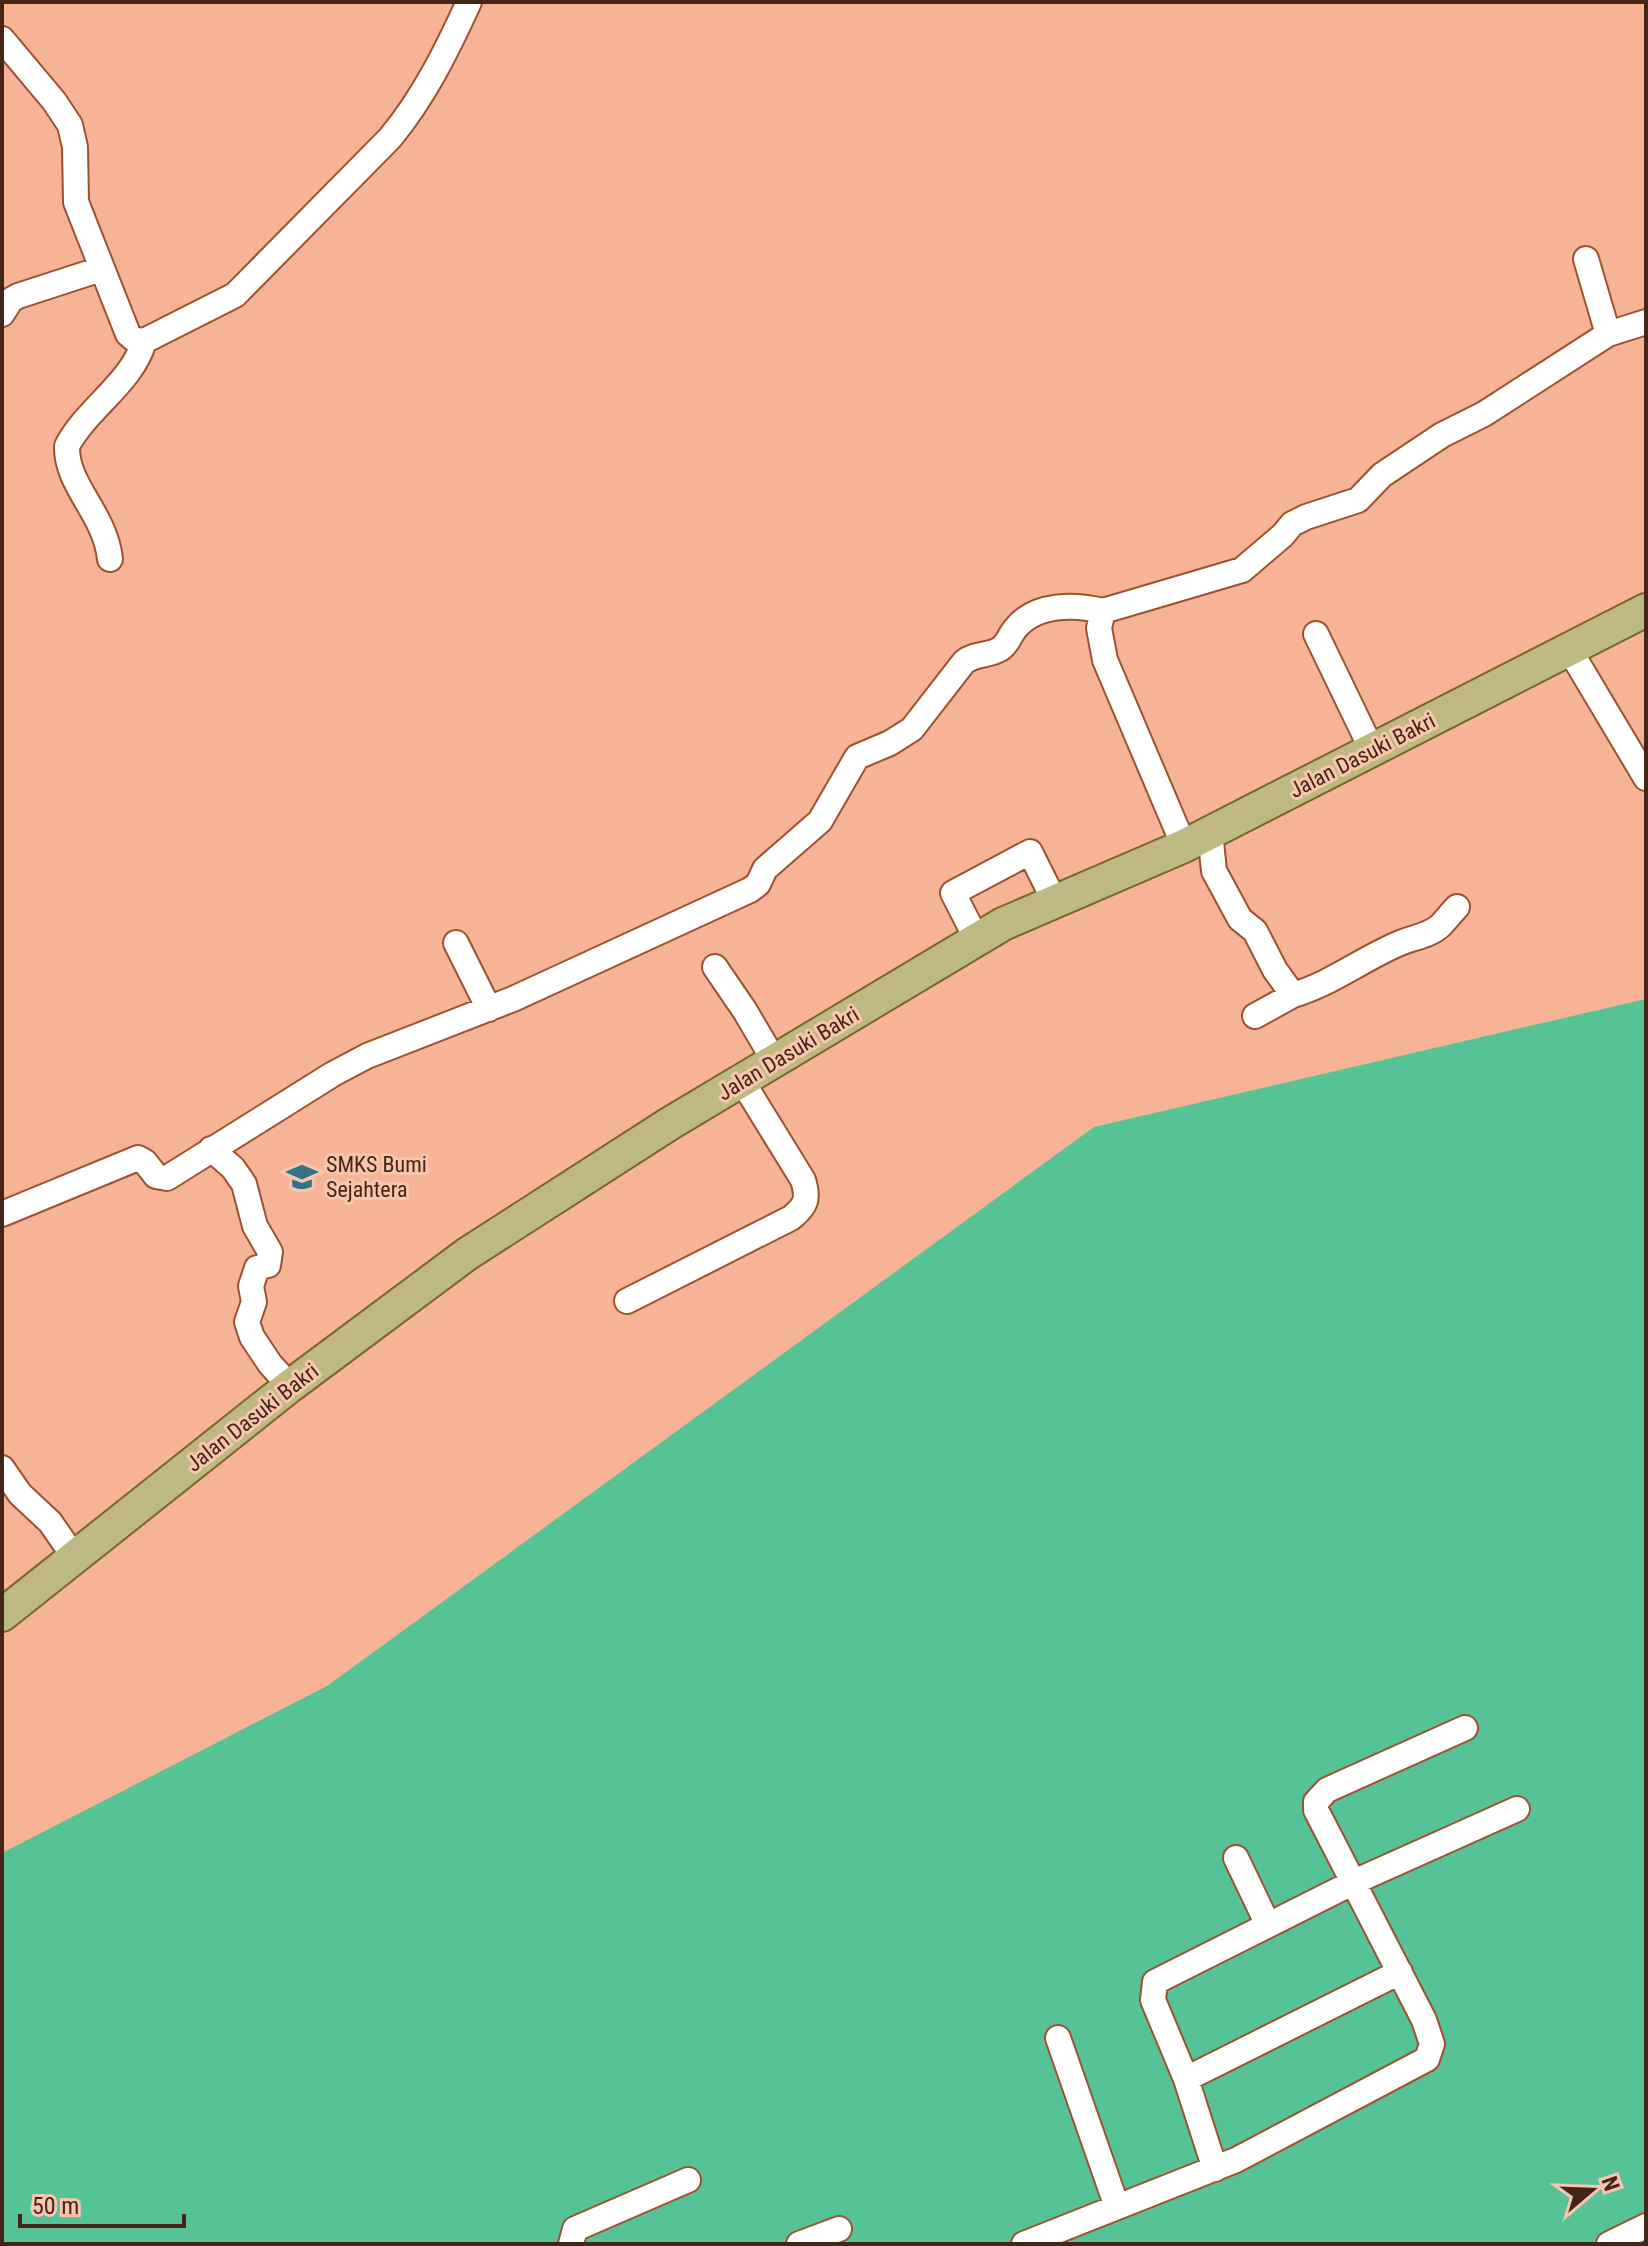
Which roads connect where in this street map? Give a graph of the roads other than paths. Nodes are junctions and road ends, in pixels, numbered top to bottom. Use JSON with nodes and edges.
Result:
{"nodes":[{"id":1,"x":469,"y":2,"type":"edge"},
{"id":2,"x":2,"y":39,"type":"edge"},
{"id":3,"x":1586,"y":259,"type":"dead end"},
{"id":4,"x":101,"y":269,"type":"junction"},
{"id":5,"x":2,"y":314,"type":"edge"},
{"id":6,"x":1646,"y":322,"type":"edge"},
{"id":7,"x":1608,"y":334,"type":"junction"},
{"id":8,"x":144,"y":341,"type":"junction"},
{"id":9,"x":110,"y":559,"type":"dead end"},
{"id":10,"x":1646,"y":610,"type":"edge"},
{"id":11,"x":1103,"y":611,"type":"junction"},
{"id":12,"x":1316,"y":634,"type":"dead end"},
{"id":13,"x":1569,"y":649,"type":"junction"},
{"id":14,"x":1372,"y":750,"type":"junction"},
{"id":15,"x":1646,"y":778,"type":"edge"},
{"id":16,"x":1197,"y":839,"type":"junction"},
{"id":17,"x":1055,"y":902,"type":"junction"},
{"id":18,"x":1457,"y":907,"type":"dead end"},
{"id":19,"x":977,"y":940,"type":"junction"},
{"id":20,"x":456,"y":943,"type":"dead end"},
{"id":21,"x":715,"y":967,"type":"dead end"},
{"id":22,"x":1293,"y":995,"type":"junction"},
{"id":23,"x":489,"y":1009,"type":"junction"},
{"id":24,"x":1255,"y":1016,"type":"dead end"},
{"id":25,"x":775,"y":1062,"type":"junction"},
{"id":26,"x":742,"y":1081,"type":"junction"},
{"id":27,"x":211,"y":1149,"type":"junction"},
{"id":28,"x":2,"y":1214,"type":"edge"},
{"id":29,"x":627,"y":1301,"type":"dead end"},
{"id":30,"x":290,"y":1386,"type":"junction"},
{"id":31,"x":2,"y":1468,"type":"edge"},
{"id":32,"x":75,"y":1558,"type":"junction"},
{"id":33,"x":2,"y":1615,"type":"edge"},
{"id":34,"x":1465,"y":1728,"type":"dead end"},
{"id":35,"x":1517,"y":1809,"type":"dead end"},
{"id":36,"x":1236,"y":1858,"type":"dead end"},
{"id":37,"x":1354,"y":1882,"type":"junction"},
{"id":38,"x":1268,"y":1925,"type":"junction"},
{"id":39,"x":1400,"y":1972,"type":"junction"},
{"id":40,"x":1058,"y":2038,"type":"dead end"},
{"id":41,"x":1186,"y":2079,"type":"junction"},
{"id":42,"x":1215,"y":2169,"type":"junction"},
{"id":43,"x":688,"y":2180,"type":"dead end"},
{"id":44,"x":1117,"y":2207,"type":"junction"},
{"id":45,"x":1646,"y":2226,"type":"edge"},
{"id":46,"x":839,"y":2229,"type":"dead end"},
{"id":47,"x":571,"y":2244,"type":"edge"},
{"id":48,"x":799,"y":2244,"type":"edge"},
{"id":49,"x":1024,"y":2244,"type":"edge"},
{"id":50,"x":1609,"y":2244,"type":"edge"}],
"edges":[{"from":1,"to":8,"type":"street"},
{"from":2,"to":4,"type":"street"},
{"from":3,"to":7,"type":"street"},
{"from":4,"to":5,"type":"street"},
{"from":4,"to":8,"type":"street"},
{"from":6,"to":7,"type":"street"},
{"from":7,"to":11,"type":"street"},
{"from":8,"to":9,"type":"street"},
{"from":10,"to":13,"type":"main road","name":"Jalan Dasuki Bakri"},
{"from":11,"to":16,"type":"street"},
{"from":11,"to":23,"type":"street"},
{"from":12,"to":14,"type":"street"},
{"from":13,"to":14,"type":"main road","name":"Jalan Dasuki Bakri"},
{"from":13,"to":15,"type":"street"},
{"from":14,"to":16,"type":"main road","name":"Jalan Dasuki Bakri"},
{"from":16,"to":17,"type":"main road","name":"Jalan Dasuki Bakri"},
{"from":16,"to":22,"type":"street"},
{"from":17,"to":19,"type":"main road","name":"Jalan Dasuki Bakri"},
{"from":17,"to":19,"type":"street"},
{"from":18,"to":22,"type":"street"},
{"from":19,"to":25,"type":"main road","name":"Jalan Dasuki Bakri"},
{"from":20,"to":23,"type":"street"},
{"from":21,"to":25,"type":"street"},
{"from":22,"to":24,"type":"street"},
{"from":23,"to":27,"type":"street"},
{"from":25,"to":26,"type":"main road","name":"Jalan Dasuki Bakri"},
{"from":26,"to":29,"type":"street"},
{"from":26,"to":30,"type":"main road","name":"Jalan Dasuki Bakri"},
{"from":27,"to":28,"type":"street"},
{"from":27,"to":30,"type":"street"},
{"from":30,"to":32,"type":"main road","name":"Jalan Dasuki Bakri"},
{"from":31,"to":32,"type":"street"},
{"from":32,"to":33,"type":"main road","name":"Jalan Dasuki Bakri"},
{"from":34,"to":37,"type":"street"},
{"from":35,"to":37,"type":"street"},
{"from":36,"to":38,"type":"street"},
{"from":37,"to":38,"type":"street"},
{"from":37,"to":39,"type":"street"},
{"from":38,"to":41,"type":"street"},
{"from":39,"to":41,"type":"street"},
{"from":39,"to":42,"type":"street"},
{"from":40,"to":44,"type":"street"},
{"from":41,"to":42,"type":"street"},
{"from":42,"to":44,"type":"street"},
{"from":43,"to":47,"type":"street"},
{"from":44,"to":49,"type":"street"},
{"from":45,"to":50,"type":"street"},
{"from":46,"to":48,"type":"street"}]}
